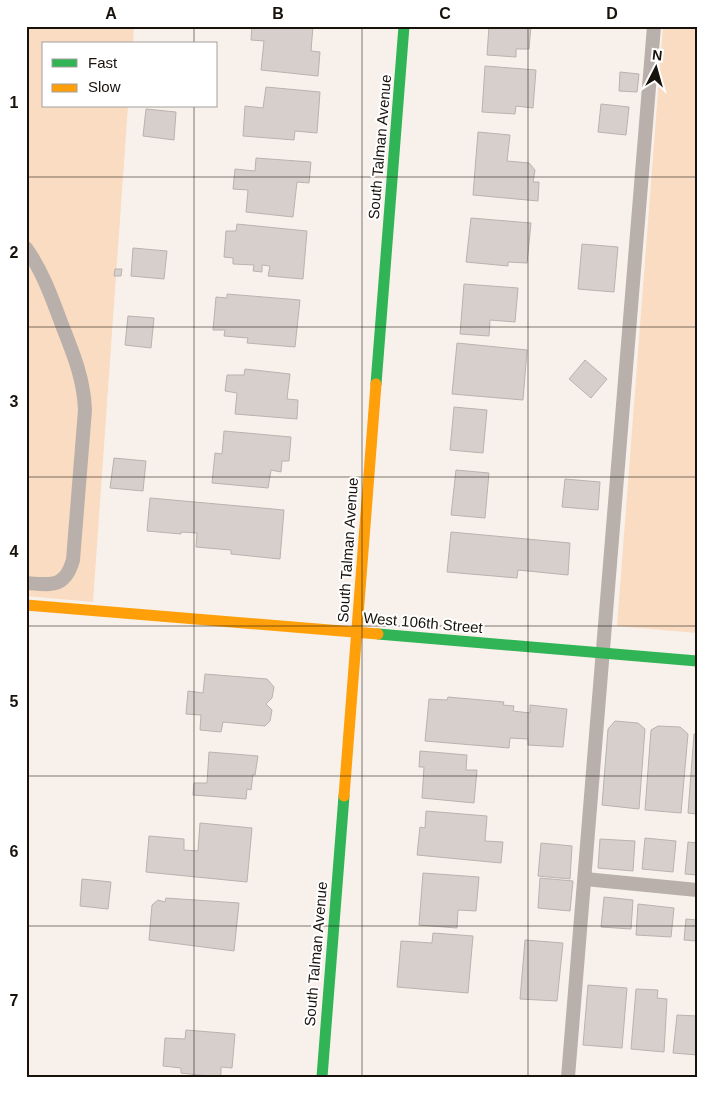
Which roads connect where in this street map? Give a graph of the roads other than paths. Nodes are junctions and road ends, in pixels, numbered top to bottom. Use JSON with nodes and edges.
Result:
{"nodes":[{"id":1,"x":404,"y":26,"type":"edge"},
{"id":2,"x":654,"y":26,"type":"edge"},
{"id":3,"x":26,"y":248,"type":"edge"},
{"id":4,"x":26,"y":583,"type":"edge"},
{"id":5,"x":26,"y":605,"type":"edge"},
{"id":6,"x":357,"y":632,"type":"junction"},
{"id":7,"x":603,"y":653,"type":"junction"},
{"id":8,"x":697,"y":662,"type":"edge"},
{"id":9,"x":585,"y":879,"type":"junction"},
{"id":10,"x":697,"y":890,"type":"edge"},
{"id":11,"x":322,"y":1077,"type":"edge"},
{"id":12,"x":568,"y":1077,"type":"edge"}],
"edges":[{"from":1,"to":6,"type":"street","name":"South Talman Avenue"},
{"from":2,"to":7,"type":"lane"},
{"from":3,"to":4,"type":"lane"},
{"from":5,"to":6,"type":"street","name":"West 106th Street"},
{"from":6,"to":7,"type":"street","name":"West 106th Street"},
{"from":6,"to":11,"type":"street","name":"South Talman Avenue"},
{"from":7,"to":8,"type":"street","name":"West 106th Street"},
{"from":7,"to":9,"type":"lane"},
{"from":9,"to":10,"type":"lane"},
{"from":9,"to":12,"type":"lane"}]}
